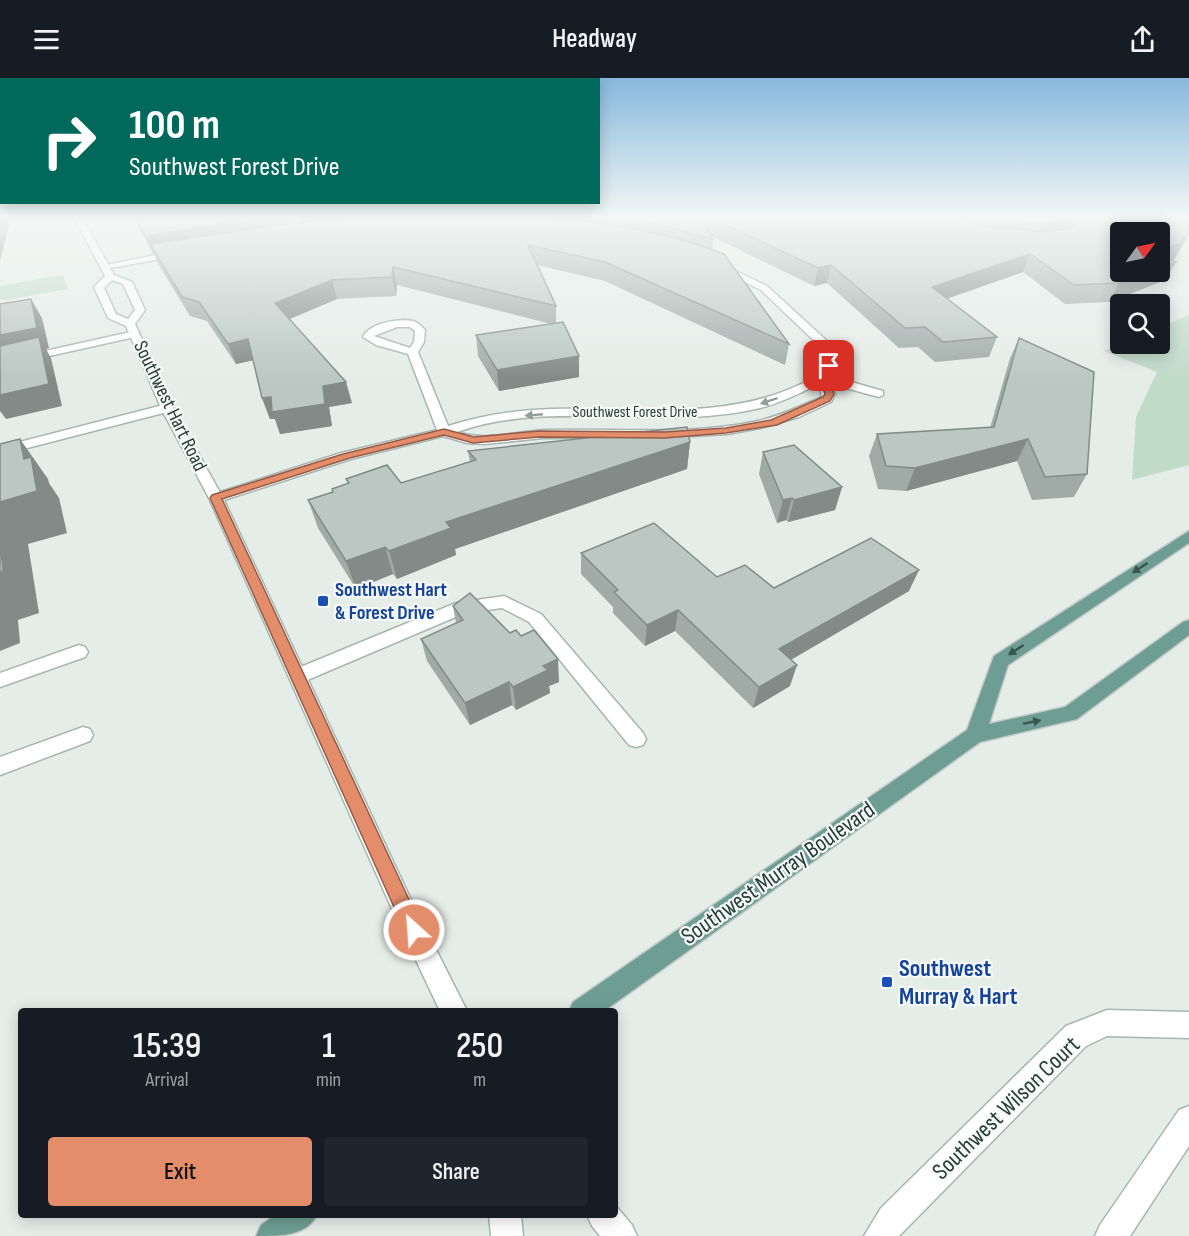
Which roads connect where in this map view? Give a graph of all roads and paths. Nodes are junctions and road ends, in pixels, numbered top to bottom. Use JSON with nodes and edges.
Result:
{"nodes":[{"id":1,"x":107,"y":271,"type":"edge"},
{"id":2,"x":731,"y":271,"type":"edge"},
{"id":3,"x":110,"y":278,"type":"junction"},
{"id":4,"x":133,"y":329,"type":"junction"},
{"id":5,"x":413,"y":352,"type":"dead end"},
{"id":6,"x":0,"y":364,"type":"edge"},
{"id":7,"x":823,"y":378,"type":"junction"},
{"id":8,"x":879,"y":393,"type":"dead end"},
{"id":9,"x":167,"y":408,"type":"junction"},
{"id":10,"x":444,"y":432,"type":"junction"},
{"id":11,"x":0,"y":451,"type":"edge"},
{"id":12,"x":216,"y":498,"type":"junction"},
{"id":13,"x":1189,"y":536,"type":"edge"},
{"id":14,"x":1189,"y":626,"type":"edge"},
{"id":15,"x":79,"y":652,"type":"dead end"},
{"id":16,"x":298,"y":676,"type":"junction"},
{"id":17,"x":0,"y":680,"type":"edge"},
{"id":18,"x":83,"y":735,"type":"dead end"},
{"id":19,"x":975,"y":735,"type":"junction"},
{"id":20,"x":636,"y":739,"type":"dead end"},
{"id":21,"x":0,"y":766,"type":"edge"},
{"id":22,"x":453,"y":1008,"type":"edge"},
{"id":23,"x":586,"y":1008,"type":"edge"},
{"id":24,"x":1189,"y":1025,"type":"edge"},
{"id":25,"x":1189,"y":1120,"type":"edge"},
{"id":26,"x":297,"y":1218,"type":"edge"},
{"id":27,"x":505,"y":1218,"type":"edge"},
{"id":28,"x":606,"y":1218,"type":"edge"},
{"id":29,"x":272,"y":1236,"type":"edge"},
{"id":30,"x":507,"y":1236,"type":"edge"},
{"id":31,"x":621,"y":1236,"type":"edge"},
{"id":32,"x":880,"y":1236,"type":"edge"},
{"id":33,"x":1111,"y":1236,"type":"edge"}],
"edges":[{"from":1,"to":3,"type":"street"},
{"from":2,"to":7,"type":"street","name":"Southwest Forest Drive"},
{"from":3,"to":4,"type":"street","name":"Southwest Hart Road"},
{"from":3,"to":4,"type":"street","name":"Southwest Hart Road"},
{"from":4,"to":6,"type":"street"},
{"from":4,"to":9,"type":"street","name":"Southwest Hart Road"},
{"from":5,"to":10,"type":"street"},
{"from":7,"to":8,"type":"street"},
{"from":7,"to":10,"type":"street","name":"Southwest Forest Drive","one_way":true},
{"from":7,"to":10,"type":"street","name":"Southwest Forest Drive"},
{"from":9,"to":11,"type":"street"},
{"from":9,"to":12,"type":"street","name":"Southwest Hart Road"},
{"from":10,"to":12,"type":"street","name":"Southwest Forest Drive"},
{"from":12,"to":16,"type":"street","name":"Southwest Hart Road"},
{"from":13,"to":19,"type":"main road","one_way":true},
{"from":19,"to":14,"type":"main road","name":"Southwest Murray Boulevard","one_way":true},
{"from":15,"to":17,"type":"street"},
{"from":16,"to":20,"type":"street"},
{"from":16,"to":22,"type":"street","name":"Southwest Hart Road"},
{"from":18,"to":21,"type":"street"},
{"from":19,"to":23,"type":"main road","name":"Southwest Murray Boulevard"},
{"from":24,"to":32,"type":"street","name":"Southwest Wilson Court"},
{"from":25,"to":33,"type":"street"},
{"from":26,"to":29,"type":"main road"},
{"from":27,"to":30,"type":"street"},
{"from":28,"to":31,"type":"street"}]}
